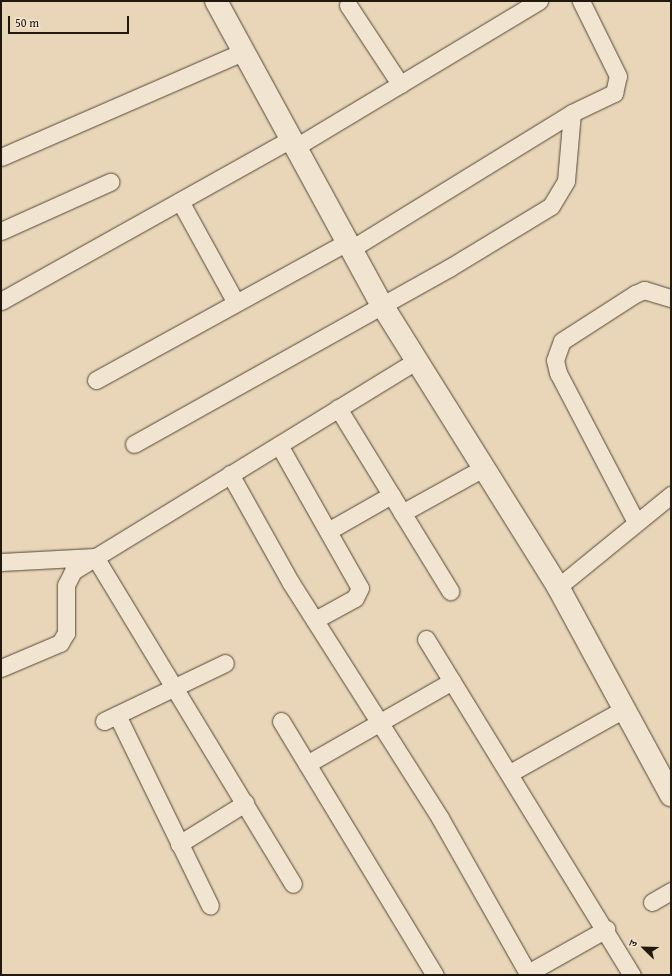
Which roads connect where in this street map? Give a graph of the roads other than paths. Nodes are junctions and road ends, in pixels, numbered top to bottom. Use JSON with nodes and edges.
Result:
{"nodes":[{"id":1,"x":216,"y":1,"type":"edge"},
{"id":2,"x":539,"y":1,"type":"edge"},
{"id":3,"x":581,"y":1,"type":"edge"},
{"id":4,"x":348,"y":5,"type":"dead end"},
{"id":5,"x":243,"y":52,"type":"junction"},
{"id":6,"x":400,"y":84,"type":"junction"},
{"id":7,"x":572,"y":113,"type":"junction"},
{"id":8,"x":292,"y":144,"type":"junction"},
{"id":9,"x":1,"y":157,"type":"edge"},
{"id":10,"x":110,"y":182,"type":"dead end"},
{"id":11,"x":180,"y":201,"type":"junction"},
{"id":12,"x":1,"y":231,"type":"edge"},
{"id":13,"x":349,"y":246,"type":"junction"},
{"id":14,"x":671,"y":298,"type":"edge"},
{"id":15,"x":1,"y":301,"type":"edge"},
{"id":16,"x":236,"y":303,"type":"junction"},
{"id":17,"x":382,"y":305,"type":"junction"},
{"id":18,"x":417,"y":360,"type":"junction"},
{"id":19,"x":96,"y":380,"type":"dead end"},
{"id":20,"x":338,"y":408,"type":"junction"},
{"id":21,"x":134,"y":444,"type":"dead end"},
{"id":22,"x":279,"y":444,"type":"junction"},
{"id":23,"x":485,"y":466,"type":"junction"},
{"id":24,"x":230,"y":474,"type":"junction"},
{"id":25,"x":391,"y":495,"type":"junction"},
{"id":26,"x":671,"y":495,"type":"edge"},
{"id":27,"x":402,"y":513,"type":"junction"},
{"id":28,"x":636,"y":522,"type":"junction"},
{"id":29,"x":328,"y":531,"type":"junction"},
{"id":30,"x":95,"y":557,"type":"junction"},
{"id":31,"x":1,"y":562,"type":"edge"},
{"id":32,"x":558,"y":587,"type":"junction"},
{"id":33,"x":450,"y":591,"type":"dead end"},
{"id":34,"x":315,"y":620,"type":"junction"},
{"id":35,"x":426,"y":639,"type":"dead end"},
{"id":36,"x":226,"y":663,"type":"dead end"},
{"id":37,"x":1,"y":668,"type":"edge"},
{"id":38,"x":452,"y":681,"type":"junction"},
{"id":39,"x":176,"y":687,"type":"junction"},
{"id":40,"x":624,"y":709,"type":"junction"},
{"id":41,"x":281,"y":721,"type":"dead end"},
{"id":42,"x":381,"y":724,"type":"junction"},
{"id":43,"x":307,"y":764,"type":"junction"},
{"id":44,"x":510,"y":773,"type":"junction"},
{"id":45,"x":671,"y":795,"type":"edge"},
{"id":46,"x":245,"y":803,"type":"junction"},
{"id":47,"x":179,"y":844,"type":"junction"},
{"id":48,"x":293,"y":884,"type":"dead end"},
{"id":49,"x":671,"y":891,"type":"edge"},
{"id":50,"x":652,"y":902,"type":"dead end"},
{"id":51,"x":210,"y":906,"type":"dead end"},
{"id":52,"x":606,"y":929,"type":"junction"},
{"id":53,"x":529,"y":974,"type":"edge"},
{"id":54,"x":435,"y":975,"type":"edge"},
{"id":55,"x":632,"y":975,"type":"edge"}],
"edges":[{"from":1,"to":5,"type":"street"},
{"from":2,"to":6,"type":"street"},
{"from":3,"to":7,"type":"street"},
{"from":4,"to":6,"type":"street"},
{"from":5,"to":8,"type":"street"},
{"from":5,"to":9,"type":"street"},
{"from":6,"to":8,"type":"street"},
{"from":7,"to":13,"type":"street"},
{"from":7,"to":17,"type":"street"},
{"from":8,"to":11,"type":"street"},
{"from":8,"to":13,"type":"street"},
{"from":10,"to":12,"type":"street"},
{"from":11,"to":15,"type":"street"},
{"from":11,"to":16,"type":"street"},
{"from":13,"to":16,"type":"street"},
{"from":13,"to":17,"type":"street"},
{"from":14,"to":28,"type":"street"},
{"from":16,"to":19,"type":"street"},
{"from":17,"to":18,"type":"street"},
{"from":17,"to":21,"type":"street"},
{"from":18,"to":20,"type":"street"},
{"from":18,"to":23,"type":"street"},
{"from":20,"to":22,"type":"street"},
{"from":20,"to":25,"type":"street"},
{"from":22,"to":24,"type":"street"},
{"from":22,"to":29,"type":"street"},
{"from":23,"to":27,"type":"street"},
{"from":23,"to":32,"type":"street"},
{"from":24,"to":30,"type":"street"},
{"from":24,"to":34,"type":"street"},
{"from":25,"to":27,"type":"street"},
{"from":25,"to":29,"type":"street"},
{"from":26,"to":28,"type":"street"},
{"from":27,"to":33,"type":"street"},
{"from":28,"to":32,"type":"street"},
{"from":29,"to":34,"type":"street"},
{"from":30,"to":31,"type":"street"},
{"from":30,"to":37,"type":"street"},
{"from":30,"to":39,"type":"street"},
{"from":32,"to":40,"type":"street"},
{"from":34,"to":42,"type":"street"},
{"from":35,"to":38,"type":"street"},
{"from":36,"to":39,"type":"street"},
{"from":38,"to":42,"type":"street"},
{"from":38,"to":44,"type":"street"},
{"from":39,"to":46,"type":"street"},
{"from":39,"to":47,"type":"street"},
{"from":40,"to":44,"type":"street"},
{"from":40,"to":45,"type":"street"},
{"from":41,"to":43,"type":"street"},
{"from":42,"to":43,"type":"street"},
{"from":42,"to":53,"type":"street"},
{"from":43,"to":54,"type":"street"},
{"from":44,"to":52,"type":"street"},
{"from":46,"to":47,"type":"street"},
{"from":46,"to":48,"type":"street"},
{"from":47,"to":51,"type":"street"},
{"from":49,"to":50,"type":"street"},
{"from":52,"to":53,"type":"street"},
{"from":52,"to":55,"type":"street"}]}
